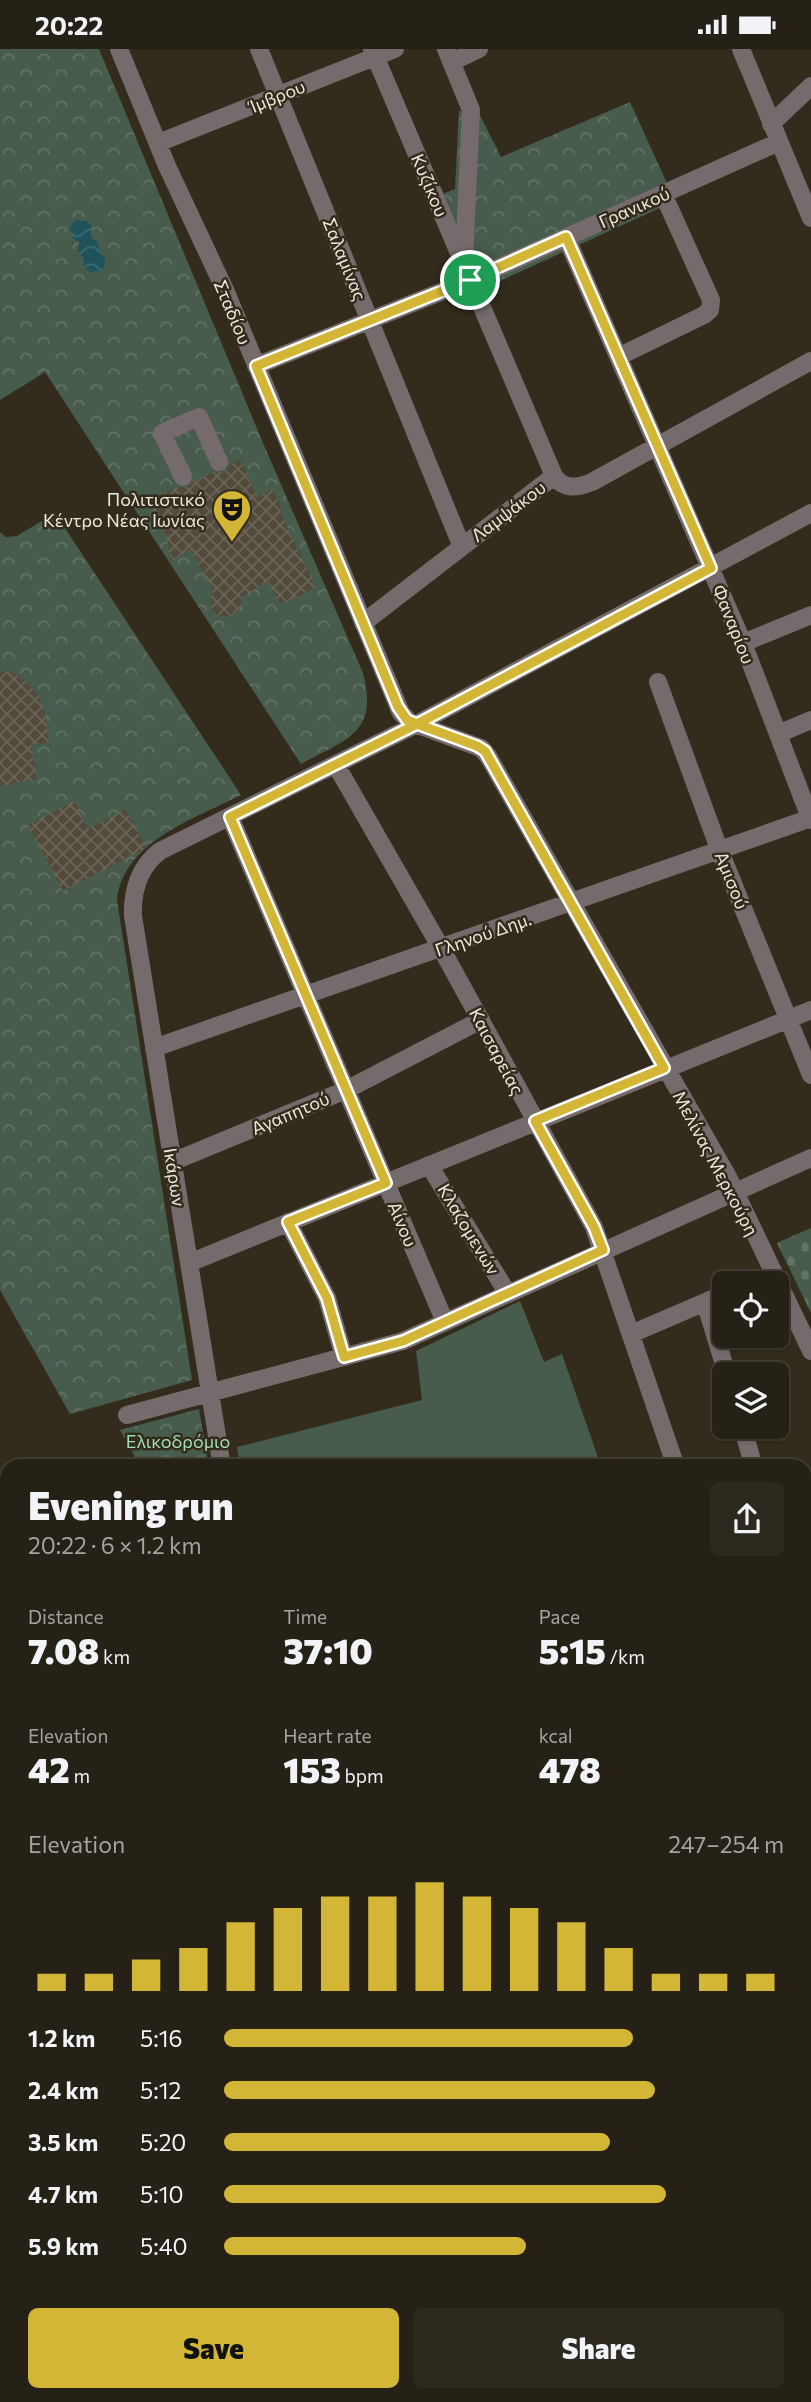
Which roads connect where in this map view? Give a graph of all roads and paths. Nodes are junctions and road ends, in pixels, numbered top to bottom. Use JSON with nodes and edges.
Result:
{"nodes":[{"id":1,"x":119,"y":49,"type":"edge"},
{"id":2,"x":259,"y":49,"type":"edge"},
{"id":3,"x":395,"y":49,"type":"edge"},
{"id":4,"x":479,"y":49,"type":"edge"},
{"id":5,"x":741,"y":49,"type":"edge"},
{"id":6,"x":373,"y":53,"type":"edge"},
{"id":7,"x":449,"y":56,"type":"edge"},
{"id":8,"x":811,"y":86,"type":"edge"},
{"id":9,"x":278,"y":96,"type":"junction"},
{"id":10,"x":771,"y":124,"type":"junction"},
{"id":11,"x":779,"y":142,"type":"junction"},
{"id":12,"x":158,"y":143,"type":"junction"},
{"id":13,"x":667,"y":192,"type":"junction"},
{"id":14,"x":811,"y":218,"type":"edge"},
{"id":15,"x":566,"y":237,"type":"junction"},
{"id":16,"x":469,"y":274,"type":"junction"},
{"id":17,"x":370,"y":320,"type":"junction"},
{"id":18,"x":620,"y":356,"type":"junction"},
{"id":19,"x":811,"y":361,"type":"edge"},
{"id":20,"x":256,"y":366,"type":"junction"},
{"id":21,"x":658,"y":447,"type":"junction"},
{"id":22,"x":219,"y":462,"type":"dead end"},
{"id":23,"x":554,"y":476,"type":"junction"},
{"id":24,"x":183,"y":477,"type":"dead end"},
{"id":25,"x":811,"y":513,"type":"edge"},
{"id":26,"x":462,"y":547,"type":"junction"},
{"id":27,"x":711,"y":568,"type":"junction"},
{"id":28,"x":811,"y":615,"type":"edge"},
{"id":29,"x":363,"y":623,"type":"junction"},
{"id":30,"x":743,"y":643,"type":"junction"},
{"id":31,"x":658,"y":682,"type":"dead end"},
{"id":32,"x":811,"y":720,"type":"edge"},
{"id":33,"x":417,"y":724,"type":"junction"},
{"id":34,"x":778,"y":734,"type":"junction"},
{"id":35,"x":336,"y":765,"type":"junction"},
{"id":36,"x":230,"y":817,"type":"junction"},
{"id":37,"x":811,"y":819,"type":"edge"},
{"id":38,"x":719,"y":849,"type":"junction"},
{"id":39,"x":572,"y":903,"type":"junction"},
{"id":40,"x":441,"y":948,"type":"junction"},
{"id":41,"x":305,"y":994,"type":"junction"},
{"id":42,"x":811,"y":1010,"type":"edge"},
{"id":43,"x":790,"y":1019,"type":"junction"},
{"id":44,"x":481,"y":1020,"type":"junction"},
{"id":45,"x":154,"y":1048,"type":"junction"},
{"id":46,"x":664,"y":1068,"type":"junction"},
{"id":47,"x":811,"y":1075,"type":"edge"},
{"id":48,"x":346,"y":1090,"type":"junction"},
{"id":49,"x":535,"y":1121,"type":"junction"},
{"id":50,"x":811,"y":1158,"type":"edge"},
{"id":51,"x":172,"y":1161,"type":"junction"},
{"id":52,"x":429,"y":1165,"type":"junction"},
{"id":53,"x":386,"y":1183,"type":"junction"},
{"id":54,"x":735,"y":1192,"type":"junction"},
{"id":55,"x":288,"y":1222,"type":"junction"},
{"id":56,"x":603,"y":1250,"type":"junction"},
{"id":57,"x":189,"y":1263,"type":"junction"},
{"id":58,"x":773,"y":1271,"type":"edge"},
{"id":59,"x":508,"y":1294,"type":"junction"},
{"id":60,"x":712,"y":1299,"type":"edge"},
{"id":61,"x":705,"y":1302,"type":"junction"},
{"id":62,"x":789,"y":1305,"type":"edge"},
{"id":63,"x":445,"y":1322,"type":"junction"},
{"id":64,"x":631,"y":1334,"type":"junction"},
{"id":65,"x":811,"y":1351,"type":"edge"},
{"id":66,"x":344,"y":1357,"type":"junction"},
{"id":67,"x":723,"y":1362,"type":"edge"},
{"id":68,"x":210,"y":1392,"type":"junction"},
{"id":69,"x":127,"y":1415,"type":"dead end"},
{"id":70,"x":746,"y":1439,"type":"edge"},
{"id":71,"x":221,"y":1459,"type":"edge"},
{"id":72,"x":673,"y":1459,"type":"edge"},
{"id":73,"x":752,"y":1459,"type":"edge"}],
"edges":[{"from":1,"to":12,"type":"street","name":"Σταδίου"},
{"from":2,"to":9,"type":"street","name":"Σαλαμίνας"},
{"from":3,"to":6,"type":"street","name":"Ίμβρου"},
{"from":4,"to":7,"type":"street"},
{"from":5,"to":10,"type":"street"},
{"from":6,"to":9,"type":"street","name":"Ίμβρου"},
{"from":6,"to":16,"type":"street","name":"Κυζίκου"},
{"from":7,"to":16,"type":"street"},
{"from":8,"to":10,"type":"street"},
{"from":9,"to":12,"type":"street","name":"Ίμβρου"},
{"from":9,"to":17,"type":"street","name":"Σαλαμίνας"},
{"from":10,"to":11,"type":"street"},
{"from":11,"to":13,"type":"street","name":"Γρανικού"},
{"from":11,"to":14,"type":"street"},
{"from":12,"to":20,"type":"street","name":"Σταδίου"},
{"from":13,"to":15,"type":"street","name":"Γρανικού"},
{"from":13,"to":18,"type":"street"},
{"from":15,"to":16,"type":"street","name":"Γρανικού"},
{"from":15,"to":18,"type":"street","name":"Φαναρίου"},
{"from":16,"to":17,"type":"street","name":"Γρανικού"},
{"from":16,"to":23,"type":"street","name":"Κυζίκου"},
{"from":17,"to":20,"type":"street","name":"Γρανικού"},
{"from":17,"to":26,"type":"street","name":"Σαλαμίνας"},
{"from":18,"to":21,"type":"street","name":"Φαναρίου"},
{"from":19,"to":21,"type":"street","name":"Λαμψάκου"},
{"from":20,"to":29,"type":"street","name":"Σταδίου"},
{"from":21,"to":23,"type":"street","name":"Λαμψάκου"},
{"from":21,"to":27,"type":"street","name":"Φαναρίου"},
{"from":22,"to":24,"type":"street"},
{"from":23,"to":26,"type":"street","name":"Λαμψάκου"},
{"from":25,"to":27,"type":"street"},
{"from":26,"to":29,"type":"street","name":"Λαμψάκου"},
{"from":27,"to":30,"type":"street","name":"Φαναρίου"},
{"from":27,"to":33,"type":"street"},
{"from":28,"to":30,"type":"street"},
{"from":29,"to":33,"type":"street","name":"Σταδίου"},
{"from":30,"to":34,"type":"street","name":"Φαναρίου"},
{"from":31,"to":38,"type":"street","name":"Αμισού"},
{"from":32,"to":34,"type":"street"},
{"from":33,"to":35,"type":"street"},
{"from":33,"to":39,"type":"street","name":"Μελίνας Μερκούρη"},
{"from":34,"to":37,"type":"street","name":"Φαναρίου"},
{"from":35,"to":36,"type":"street"},
{"from":35,"to":40,"type":"street","name":"Καισαρείας"},
{"from":36,"to":41,"type":"street","name":"Αίνου"},
{"from":36,"to":45,"type":"street","name":"Ικάρων"},
{"from":37,"to":38,"type":"street","name":"Γληνού Δημ."},
{"from":38,"to":39,"type":"street","name":"Γληνού Δημ."},
{"from":38,"to":43,"type":"street","name":"Αμισού"},
{"from":39,"to":40,"type":"street","name":"Γληνού Δημ."},
{"from":39,"to":46,"type":"street","name":"Μελίνας Μερκούρη"},
{"from":40,"to":41,"type":"street","name":"Γληνού Δημ."},
{"from":40,"to":44,"type":"street","name":"Καισαρείας"},
{"from":41,"to":45,"type":"street","name":"Γληνού Δημ."},
{"from":41,"to":48,"type":"street","name":"Αίνου"},
{"from":42,"to":43,"type":"street"},
{"from":43,"to":46,"type":"street"},
{"from":43,"to":47,"type":"street","name":"Αμισού"},
{"from":44,"to":48,"type":"street","name":"Αγαπητού"},
{"from":44,"to":49,"type":"street","name":"Καισαρείας"},
{"from":45,"to":51,"type":"street","name":"Ικάρων"},
{"from":46,"to":49,"type":"street"},
{"from":46,"to":54,"type":"street","name":"Μελίνας Μερκούρη"},
{"from":48,"to":51,"type":"street","name":"Αγαπητού"},
{"from":48,"to":53,"type":"street","name":"Αίνου"},
{"from":49,"to":52,"type":"street"},
{"from":49,"to":56,"type":"street","name":"Καισαρείας"},
{"from":50,"to":54,"type":"street"},
{"from":51,"to":57,"type":"street","name":"Ικάρων"},
{"from":52,"to":53,"type":"street"},
{"from":52,"to":59,"type":"street","name":"Κλαζομενών"},
{"from":53,"to":55,"type":"street"},
{"from":53,"to":63,"type":"street","name":"Αίνου"},
{"from":54,"to":56,"type":"street"},
{"from":54,"to":58,"type":"street","name":"Μελίνας Μερκούρη"},
{"from":55,"to":57,"type":"street"},
{"from":55,"to":66,"type":"street"},
{"from":56,"to":59,"type":"street"},
{"from":56,"to":64,"type":"street","name":"Καισαρείας"},
{"from":57,"to":68,"type":"street","name":"Ικάρων"},
{"from":59,"to":63,"type":"street"},
{"from":60,"to":61,"type":"street"},
{"from":61,"to":64,"type":"street"},
{"from":61,"to":67,"type":"street"},
{"from":62,"to":65,"type":"street","name":"Μελίνας Μερκούρη"},
{"from":63,"to":66,"type":"street"},
{"from":64,"to":72,"type":"street","name":"Καισαρείας"},
{"from":66,"to":68,"type":"street"},
{"from":68,"to":69,"type":"street"},
{"from":68,"to":71,"type":"street","name":"Ικάρων"},
{"from":70,"to":73,"type":"street"}]}
